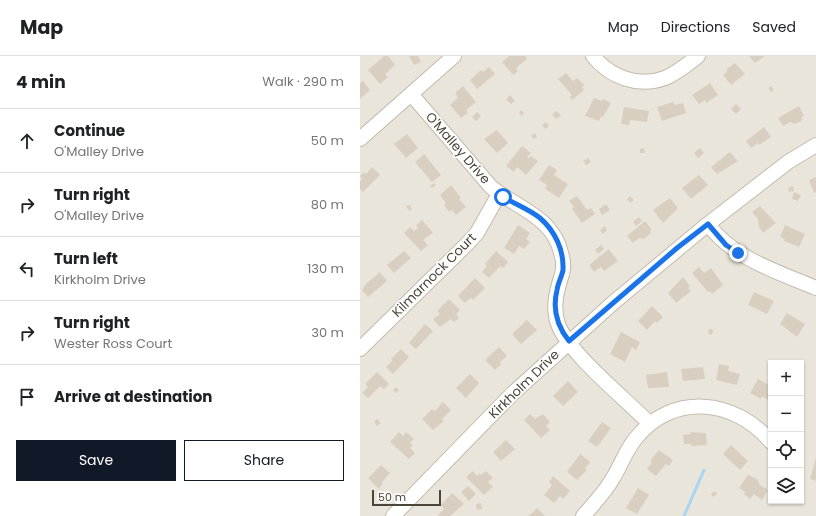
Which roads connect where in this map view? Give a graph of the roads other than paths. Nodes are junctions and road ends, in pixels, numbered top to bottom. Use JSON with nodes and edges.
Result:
{"nodes":[{"id":1,"x":454,"y":56,"type":"edge"},
{"id":2,"x":593,"y":56,"type":"edge"},
{"id":3,"x":698,"y":56,"type":"edge"},
{"id":4,"x":411,"y":94,"type":"junction"},
{"id":5,"x":360,"y":139,"type":"edge"},
{"id":6,"x":816,"y":145,"type":"edge"},
{"id":7,"x":499,"y":194,"type":"junction"},
{"id":8,"x":708,"y":224,"type":"junction"},
{"id":9,"x":816,"y":288,"type":"edge"},
{"id":10,"x":569,"y":341,"type":"junction"},
{"id":11,"x":360,"y":349,"type":"edge"},
{"id":12,"x":650,"y":424,"type":"junction"},
{"id":13,"x":768,"y":439,"type":"edge"},
{"id":14,"x":393,"y":516,"type":"edge"},
{"id":15,"x":583,"y":516,"type":"edge"}],
"edges":[{"from":1,"to":4,"type":"street"},
{"from":2,"to":3,"type":"street"},
{"from":4,"to":5,"type":"street"},
{"from":4,"to":7,"type":"street","name":"O'Malley Drive"},
{"from":6,"to":8,"type":"street","name":"Kirkholm Drive"},
{"from":7,"to":10,"type":"street","name":"O'Malley Drive"},
{"from":7,"to":11,"type":"street","name":"Kilmarnock Court"},
{"from":8,"to":9,"type":"street"},
{"from":8,"to":10,"type":"street","name":"Kirkholm Drive"},
{"from":10,"to":12,"type":"street","name":"O'Malley Drive"},
{"from":10,"to":14,"type":"street","name":"Kirkholm Drive"},
{"from":12,"to":13,"type":"street"},
{"from":12,"to":15,"type":"street"}]}
